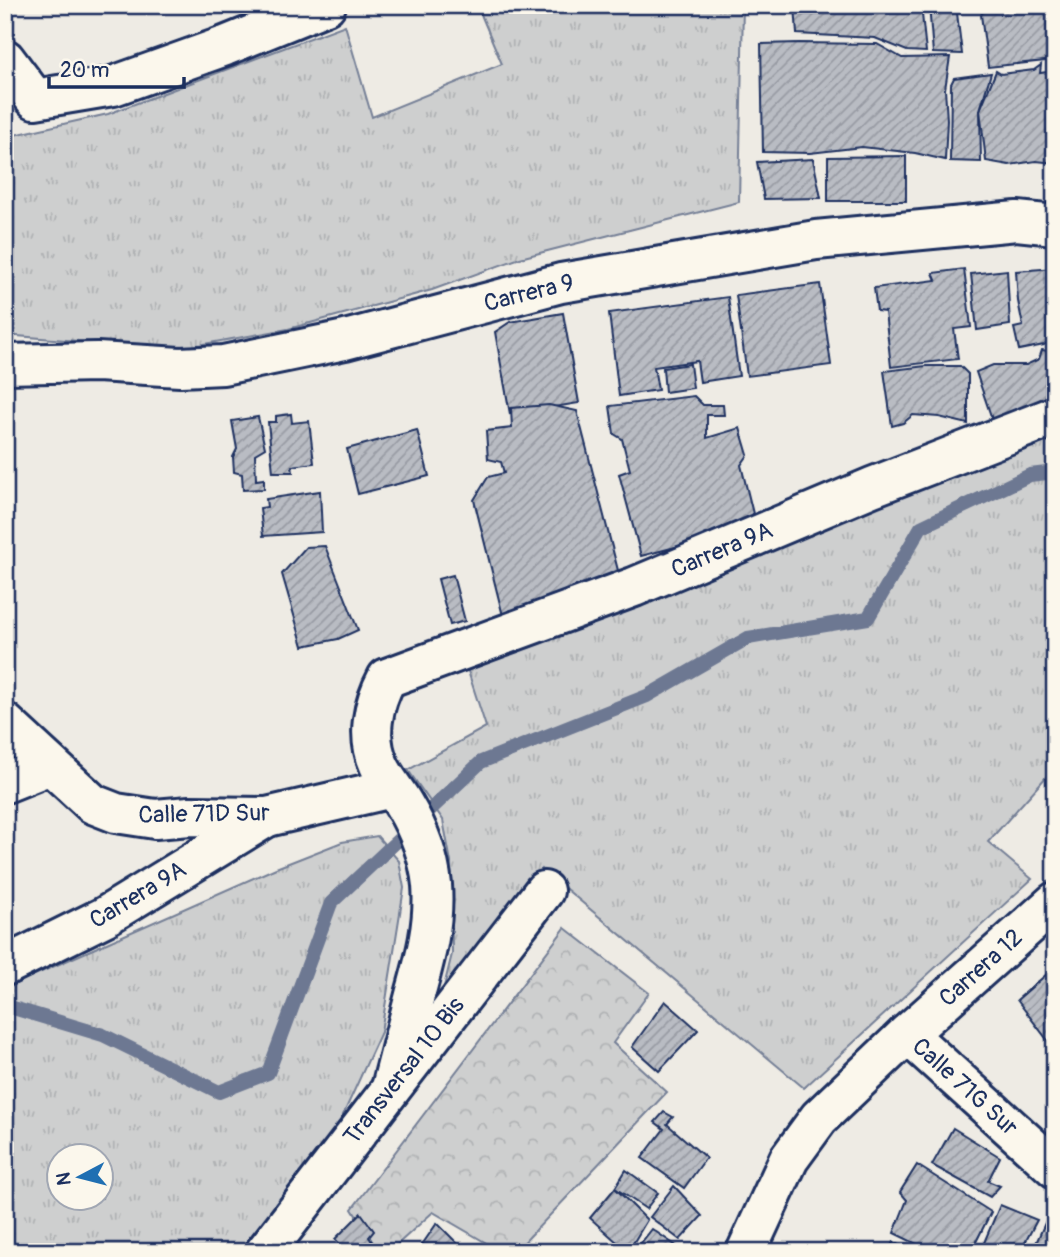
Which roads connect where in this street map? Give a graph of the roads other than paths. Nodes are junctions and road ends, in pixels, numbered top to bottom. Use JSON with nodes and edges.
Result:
{"nodes":[{"id":1,"x":326,"y":5,"type":"edge"},
{"id":2,"x":5,"y":60,"type":"edge"},
{"id":3,"x":1055,"y":225,"type":"edge"},
{"id":4,"x":5,"y":364,"type":"edge"},
{"id":5,"x":1055,"y":416,"type":"edge"},
{"id":6,"x":5,"y":723,"type":"edge"},
{"id":7,"x":50,"y":765,"type":"junction"},
{"id":8,"x":5,"y":783,"type":"edge"},
{"id":9,"x":397,"y":795,"type":"junction"},
{"id":10,"x":267,"y":817,"type":"junction"},
{"id":11,"x":544,"y":891,"type":"dead end"},
{"id":12,"x":1055,"y":902,"type":"edge"},
{"id":13,"x":5,"y":966,"type":"edge"},
{"id":14,"x":906,"y":1034,"type":"junction"},
{"id":15,"x":391,"y":1088,"type":"junction"},
{"id":16,"x":1055,"y":1168,"type":"edge"},
{"id":17,"x":265,"y":1252,"type":"edge"},
{"id":18,"x":746,"y":1252,"type":"edge"}],
"edges":[{"from":1,"to":2,"type":"street"},
{"from":3,"to":4,"type":"street","name":"Carrera 9"},
{"from":5,"to":9,"type":"street","name":"Carrera 9A"},
{"from":6,"to":7,"type":"street","name":"Calle 71D Sur"},
{"from":7,"to":8,"type":"street"},
{"from":7,"to":10,"type":"street","name":"Calle 71D Sur"},
{"from":9,"to":10,"type":"street","name":"Calle 71D Sur"},
{"from":9,"to":15,"type":"street"},
{"from":10,"to":13,"type":"street","name":"Carrera 9A"},
{"from":11,"to":15,"type":"street","name":"Transversal 10 Bis"},
{"from":12,"to":14,"type":"street","name":"Carrera 12"},
{"from":14,"to":16,"type":"street","name":"Calle 71G Sur"},
{"from":14,"to":18,"type":"street","name":"Carrera 12"},
{"from":15,"to":17,"type":"street","name":"Transversal 10 Bis"}]}
